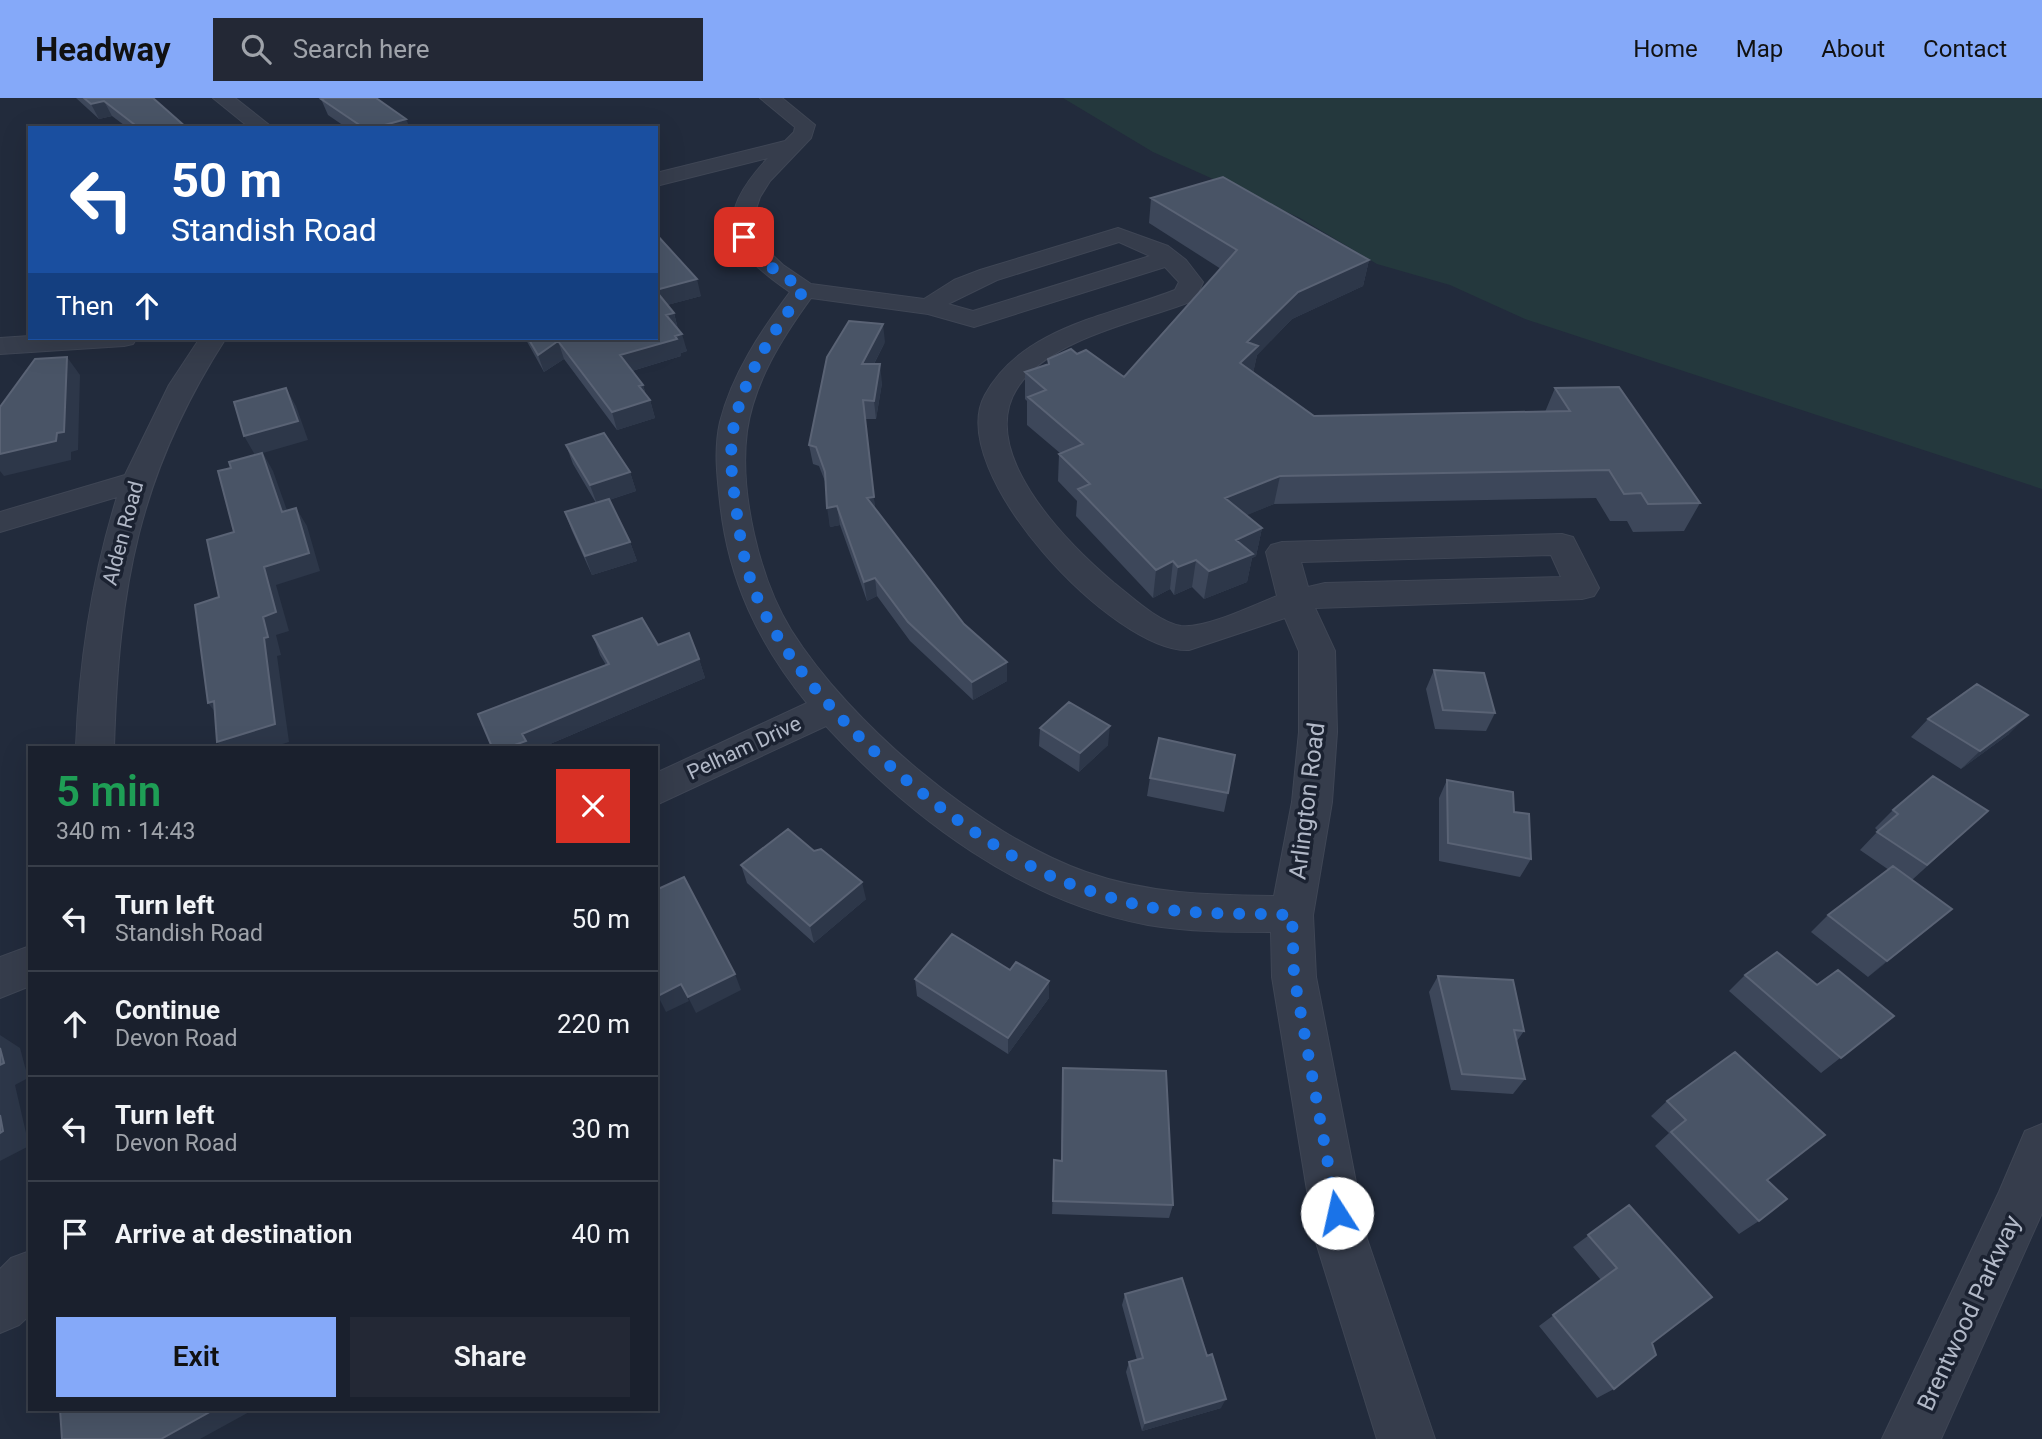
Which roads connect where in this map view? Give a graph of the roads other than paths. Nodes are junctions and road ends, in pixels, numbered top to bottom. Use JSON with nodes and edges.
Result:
{"nodes":[{"id":1,"x":223,"y":98,"type":"edge"},
{"id":2,"x":770,"y":98,"type":"edge"},
{"id":3,"x":260,"y":126,"type":"edge"},
{"id":4,"x":792,"y":145,"type":"junction"},
{"id":5,"x":658,"y":179,"type":"edge"},
{"id":6,"x":804,"y":290,"type":"junction"},
{"id":7,"x":93,"y":340,"type":"edge"},
{"id":8,"x":212,"y":340,"type":"edge"},
{"id":9,"x":0,"y":346,"type":"edge"},
{"id":10,"x":137,"y":481,"type":"junction"},
{"id":11,"x":0,"y":522,"type":"edge"},
{"id":12,"x":1295,"y":601,"type":"junction"},
{"id":13,"x":832,"y":707,"type":"junction"},
{"id":14,"x":95,"y":746,"type":"edge"},
{"id":15,"x":658,"y":788,"type":"edge"},
{"id":16,"x":1292,"y":915,"type":"junction"},
{"id":17,"x":28,"y":966,"type":"edge"},
{"id":18,"x":0,"y":978,"type":"edge"},
{"id":19,"x":2042,"y":1148,"type":"edge"},
{"id":20,"x":28,"y":1279,"type":"edge"},
{"id":21,"x":0,"y":1306,"type":"edge"},
{"id":22,"x":1406,"y":1439,"type":"edge"},
{"id":23,"x":1911,"y":1439,"type":"edge"}],
"edges":[{"from":1,"to":3,"type":"street"},
{"from":2,"to":4,"type":"street"},
{"from":4,"to":5,"type":"street"},
{"from":4,"to":6,"type":"street"},
{"from":6,"to":12,"type":"street"},
{"from":6,"to":13,"type":"street"},
{"from":7,"to":9,"type":"street"},
{"from":8,"to":10,"type":"street","name":"Alden Road"},
{"from":10,"to":11,"type":"street"},
{"from":10,"to":14,"type":"street","name":"Alden Road"},
{"from":12,"to":12,"type":"street"},
{"from":12,"to":16,"type":"street","name":"Arlington Road"},
{"from":13,"to":15,"type":"street","name":"Pelham Drive"},
{"from":13,"to":16,"type":"street"},
{"from":16,"to":22,"type":"street","name":"Arlington Road"},
{"from":17,"to":18,"type":"street"},
{"from":19,"to":23,"type":"street","name":"Brentwood Parkway"},
{"from":20,"to":21,"type":"street"}]}
